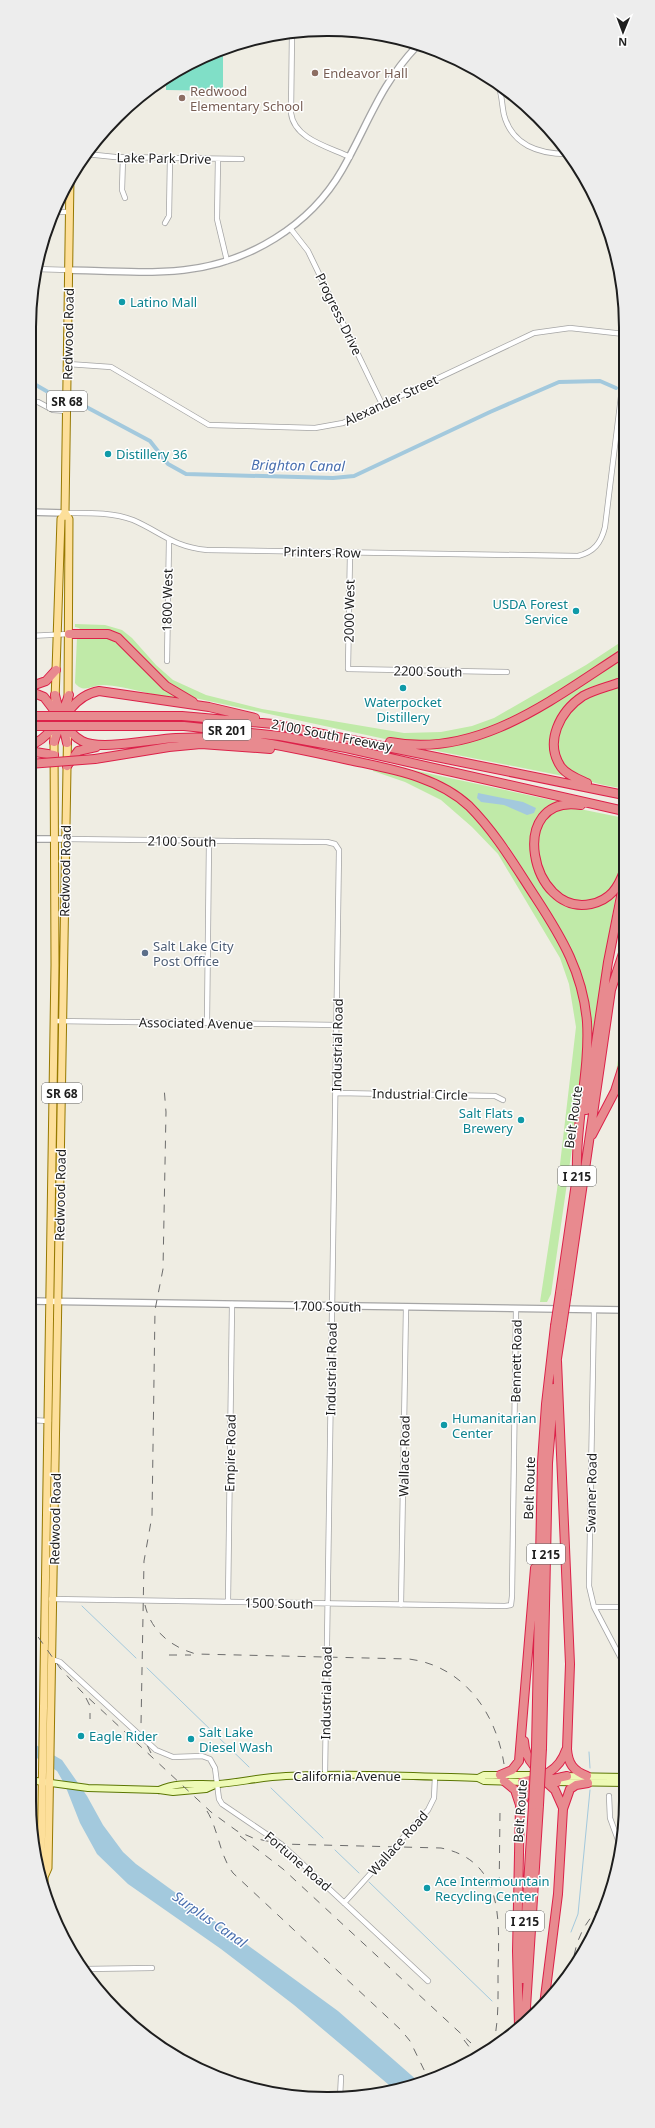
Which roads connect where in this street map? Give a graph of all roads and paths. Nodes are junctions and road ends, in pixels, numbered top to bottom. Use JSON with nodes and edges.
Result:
{"nodes":[{"id":1,"x":292,"y":38,"type":"edge"},
{"id":2,"x":414,"y":49,"type":"edge"},
{"id":3,"x":500,"y":93,"type":"edge"},
{"id":4,"x":561,"y":154,"type":"edge"},
{"id":5,"x":93,"y":155,"type":"edge"},
{"id":6,"x":123,"y":157,"type":"junction"},
{"id":7,"x":350,"y":157,"type":"junction"},
{"id":8,"x":170,"y":158,"type":"junction"},
{"id":9,"x":218,"y":159,"type":"junction"},
{"id":10,"x":242,"y":159,"type":"dead end"},
{"id":11,"x":70,"y":191,"type":"edge"},
{"id":12,"x":125,"y":198,"type":"dead end"},
{"id":13,"x":60,"y":212,"type":"edge"},
{"id":14,"x":70,"y":212,"type":"junction"},
{"id":15,"x":165,"y":223,"type":"dead end"},
{"id":16,"x":290,"y":228,"type":"junction"},
{"id":17,"x":227,"y":261,"type":"junction"},
{"id":18,"x":42,"y":269,"type":"edge"},
{"id":19,"x":69,"y":270,"type":"junction"},
{"id":20,"x":619,"y":333,"type":"edge"},
{"id":21,"x":68,"y":364,"type":"junction"},
{"id":22,"x":36,"y":404,"type":"edge"},
{"id":23,"x":382,"y":404,"type":"junction"},
{"id":24,"x":67,"y":411,"type":"junction"},
{"id":25,"x":619,"y":417,"type":"edge"},
{"id":26,"x":36,"y":512,"type":"edge"},
{"id":27,"x":65,"y":513,"type":"junction"},
{"id":28,"x":169,"y":540,"type":"junction"},
{"id":29,"x":350,"y":553,"type":"junction"},
{"id":30,"x":69,"y":634,"type":"junction"},
{"id":31,"x":56,"y":635,"type":"junction"},
{"id":32,"x":36,"y":636,"type":"edge"},
{"id":33,"x":619,"y":656,"type":"edge"},
{"id":34,"x":167,"y":661,"type":"dead end"},
{"id":35,"x":348,"y":669,"type":"joint"},
{"id":36,"x":56,"y":670,"type":"junction"},
{"id":37,"x":508,"y":672,"type":"dead end"},
{"id":38,"x":619,"y":683,"type":"edge"},
{"id":39,"x":36,"y":685,"type":"edge"},
{"id":40,"x":36,"y":694,"type":"edge"},
{"id":41,"x":55,"y":695,"type":"joint"},
{"id":42,"x":68,"y":695,"type":"joint"},
{"id":43,"x":210,"y":707,"type":"junction"},
{"id":44,"x":36,"y":716,"type":"edge"},
{"id":45,"x":61,"y":719,"type":"junction"},
{"id":46,"x":36,"y":726,"type":"edge"},
{"id":47,"x":307,"y":730,"type":"junction"},
{"id":48,"x":343,"y":737,"type":"junction"},
{"id":49,"x":253,"y":741,"type":"junction"},
{"id":50,"x":54,"y":742,"type":"joint"},
{"id":51,"x":36,"y":743,"type":"edge"},
{"id":52,"x":67,"y":743,"type":"joint"},
{"id":53,"x":112,"y":744,"type":"junction"},
{"id":54,"x":36,"y":752,"type":"edge"},
{"id":55,"x":368,"y":753,"type":"junction"},
{"id":56,"x":54,"y":755,"type":"junction"},
{"id":57,"x":336,"y":757,"type":"junction"},
{"id":58,"x":36,"y":764,"type":"edge"},
{"id":59,"x":67,"y":766,"type":"junction"},
{"id":60,"x":600,"y":790,"type":"junction"},
{"id":61,"x":619,"y":794,"type":"edge"},
{"id":62,"x":619,"y":811,"type":"edge"},
{"id":63,"x":619,"y":811,"type":"edge"},
{"id":64,"x":36,"y":839,"type":"edge"},
{"id":65,"x":54,"y":839,"type":"junction"},
{"id":66,"x":65,"y":839,"type":"junction"},
{"id":67,"x":209,"y":841,"type":"junction"},
{"id":68,"x":335,"y":844,"type":"joint"},
{"id":69,"x":619,"y":886,"type":"edge"},
{"id":70,"x":619,"y":907,"type":"edge"},
{"id":71,"x":619,"y":965,"type":"edge"},
{"id":72,"x":54,"y":1021,"type":"junction"},
{"id":73,"x":63,"y":1021,"type":"junction"},
{"id":74,"x":207,"y":1023,"type":"junction"},
{"id":75,"x":338,"y":1025,"type":"junction"},
{"id":76,"x":619,"y":1079,"type":"edge"},
{"id":77,"x":337,"y":1093,"type":"junction"},
{"id":78,"x":503,"y":1100,"type":"dead end"},
{"id":79,"x":588,"y":1143,"type":"junction"},
{"id":80,"x":577,"y":1173,"type":"junction"},
{"id":81,"x":563,"y":1293,"type":"junction"},
{"id":82,"x":36,"y":1301,"type":"edge"},
{"id":83,"x":50,"y":1301,"type":"junction"},
{"id":84,"x":59,"y":1301,"type":"junction"},
{"id":85,"x":232,"y":1304,"type":"junction"},
{"id":86,"x":332,"y":1306,"type":"junction"},
{"id":87,"x":406,"y":1307,"type":"junction"},
{"id":88,"x":516,"y":1309,"type":"junction"},
{"id":89,"x":594,"y":1310,"type":"junction"},
{"id":90,"x":619,"y":1310,"type":"edge"},
{"id":91,"x":558,"y":1326,"type":"junction"},
{"id":92,"x":557,"y":1361,"type":"junction"},
{"id":93,"x":36,"y":1420,"type":"edge"},
{"id":94,"x":49,"y":1421,"type":"junction"},
{"id":95,"x":540,"y":1527,"type":"junction"},
{"id":96,"x":50,"y":1599,"type":"junction"},
{"id":97,"x":228,"y":1602,"type":"junction"},
{"id":98,"x":327,"y":1603,"type":"junction"},
{"id":99,"x":401,"y":1605,"type":"junction"},
{"id":100,"x":511,"y":1605,"type":"joint"},
{"id":101,"x":594,"y":1607,"type":"junction"},
{"id":102,"x":619,"y":1607,"type":"edge"},
{"id":103,"x":619,"y":1655,"type":"edge"},
{"id":104,"x":49,"y":1658,"type":"junction"},
{"id":105,"x":523,"y":1718,"type":"junction"},
{"id":106,"x":539,"y":1748,"type":"junction"},
{"id":107,"x":567,"y":1749,"type":"junction"},
{"id":108,"x":47,"y":1766,"type":"junction"},
{"id":109,"x":325,"y":1775,"type":"junction"},
{"id":110,"x":567,"y":1776,"type":"joint"},
{"id":111,"x":435,"y":1777,"type":"junction"},
{"id":112,"x":619,"y":1777,"type":"edge"},
{"id":113,"x":502,"y":1778,"type":"junction"},
{"id":114,"x":544,"y":1779,"type":"junction"},
{"id":115,"x":587,"y":1779,"type":"junction"},
{"id":116,"x":36,"y":1781,"type":"edge"},
{"id":117,"x":522,"y":1782,"type":"joint"},
{"id":118,"x":619,"y":1782,"type":"edge"},
{"id":119,"x":46,"y":1783,"type":"junction"},
{"id":120,"x":217,"y":1784,"type":"junction"},
{"id":121,"x":609,"y":1796,"type":"dead end"},
{"id":122,"x":520,"y":1805,"type":"junction"},
{"id":123,"x":563,"y":1809,"type":"junction"},
{"id":124,"x":617,"y":1837,"type":"edge"},
{"id":125,"x":46,"y":1874,"type":"edge"},
{"id":126,"x":344,"y":1903,"type":"junction"},
{"id":127,"x":152,"y":1968,"type":"dead end"},
{"id":128,"x":90,"y":1969,"type":"edge"},
{"id":129,"x":428,"y":1981,"type":"dead end"},
{"id":130,"x":545,"y":1995,"type":"edge"},
{"id":131,"x":521,"y":2019,"type":"edge"},
{"id":132,"x":522,"y":2019,"type":"edge"},
{"id":133,"x":341,"y":2077,"type":"dead end"},
{"id":134,"x":340,"y":2091,"type":"edge"}],
"edges":[{"from":1,"to":7,"type":"street"},
{"from":2,"to":7,"type":"street"},
{"from":3,"to":4,"type":"street"},
{"from":5,"to":6,"type":"street","name":"Lake Park Drive"},
{"from":6,"to":8,"type":"street","name":"Lake Park Drive"},
{"from":6,"to":12,"type":"street"},
{"from":7,"to":16,"type":"street"},
{"from":8,"to":9,"type":"street","name":"Lake Park Drive"},
{"from":8,"to":15,"type":"street"},
{"from":9,"to":10,"type":"street","name":"Lake Park Drive"},
{"from":9,"to":17,"type":"street"},
{"from":11,"to":14,"type":"main road","name":"Redwood Road","number":"SR 68"},
{"from":13,"to":14,"type":"street"},
{"from":14,"to":19,"type":"main road","name":"Redwood Road","number":"SR 68"},
{"from":16,"to":17,"type":"street"},
{"from":16,"to":23,"type":"street","name":"Progress Drive"},
{"from":17,"to":19,"type":"street"},
{"from":18,"to":19,"type":"street"},
{"from":19,"to":21,"type":"main road","name":"Redwood Road","number":"SR 68"},
{"from":20,"to":23,"type":"street","name":"Alexander Street"},
{"from":21,"to":23,"type":"street","name":"Alexander Street"},
{"from":21,"to":24,"type":"main road","name":"Redwood Road","number":"SR 68"},
{"from":22,"to":24,"type":"street"},
{"from":24,"to":27,"type":"main road","name":"Redwood Road","number":"SR 68"},
{"from":25,"to":29,"type":"street","name":"Printers Row"},
{"from":26,"to":27,"type":"street"},
{"from":27,"to":28,"type":"street","name":"Printers Row"},
{"from":27,"to":30,"type":"main road","name":"Redwood Road","number":"SR 68"},
{"from":27,"to":31,"type":"main road","name":"Redwood Road","number":"SR 68"},
{"from":28,"to":29,"type":"street","name":"Printers Row"},
{"from":28,"to":34,"type":"street","name":"1800 West"},
{"from":29,"to":35,"type":"street","name":"2000 West"},
{"from":30,"to":31,"type":"street"},
{"from":30,"to":42,"type":"main road","name":"Redwood Road","number":"SR 68"},
{"from":30,"to":43,"type":"highway"},
{"from":31,"to":32,"type":"street"},
{"from":31,"to":36,"type":"main road","name":"Redwood Road","number":"SR 68"},
{"from":33,"to":48,"type":"highway"},
{"from":35,"to":37,"type":"street","name":"2200 South"},
{"from":36,"to":39,"type":"highway"},
{"from":36,"to":41,"type":"main road","name":"Redwood Road","number":"SR 68"},
{"from":38,"to":60,"type":"highway"},
{"from":40,"to":45,"type":"highway"},
{"from":41,"to":45,"type":"highway"},
{"from":42,"to":45,"type":"highway"},
{"from":43,"to":45,"type":"highway"},
{"from":43,"to":47,"type":"highway"},
{"from":44,"to":47,"type":"highway","name":"2100 South Freeway","number":"SR 201","bridge":true},
{"from":45,"to":50,"type":"highway"},
{"from":45,"to":51,"type":"highway"},
{"from":45,"to":52,"type":"highway"},
{"from":45,"to":53,"type":"highway"},
{"from":46,"to":55,"type":"highway","name":"2100 South Freeway","number":"SR 201","bridge":true},
{"from":47,"to":48,"type":"highway","name":"2100 South Freeway","number":"SR 201"},
{"from":48,"to":60,"type":"highway","name":"2100 South Freeway","number":"SR 201"},
{"from":49,"to":53,"type":"highway"},
{"from":49,"to":55,"type":"highway"},
{"from":49,"to":57,"type":"highway"},
{"from":50,"to":56,"type":"main road","name":"Redwood Road","number":"SR 68"},
{"from":52,"to":59,"type":"main road","name":"Redwood Road","number":"SR 68"},
{"from":53,"to":59,"type":"highway"},
{"from":54,"to":56,"type":"highway"},
{"from":55,"to":62,"type":"highway","name":"2100 South Freeway","number":"SR 201"},
{"from":56,"to":65,"type":"main road","name":"Redwood Road","number":"SR 68"},
{"from":57,"to":58,"type":"highway","bridge":true},
{"from":57,"to":80,"type":"highway"},
{"from":59,"to":66,"type":"main road","name":"Redwood Road","number":"SR 68"},
{"from":60,"to":61,"type":"highway","name":"2100 South Freeway","number":"SR 201"},
{"from":63,"to":69,"type":"highway"},
{"from":64,"to":65,"type":"street","name":"2100 South"},
{"from":65,"to":66,"type":"street","name":"2100 South"},
{"from":65,"to":72,"type":"main road","name":"Redwood Road","number":"SR 68"},
{"from":66,"to":67,"type":"street","name":"2100 South"},
{"from":66,"to":73,"type":"main road","name":"Redwood Road","number":"SR 68"},
{"from":67,"to":68,"type":"street","name":"2100 South"},
{"from":67,"to":74,"type":"street"},
{"from":68,"to":75,"type":"street","name":"Industrial Road"},
{"from":70,"to":80,"type":"highway","name":"Belt Route","number":"I 215"},
{"from":71,"to":79,"type":"highway","name":"Belt Route","number":"I 215"},
{"from":72,"to":73,"type":"street","name":"Associated Avenue"},
{"from":72,"to":83,"type":"main road","name":"Redwood Road","number":"SR 68"},
{"from":73,"to":74,"type":"street","name":"Associated Avenue"},
{"from":73,"to":84,"type":"main road","name":"Redwood Road","number":"SR 68"},
{"from":74,"to":75,"type":"street","name":"Associated Avenue"},
{"from":75,"to":77,"type":"street","name":"Industrial Road"},
{"from":76,"to":79,"type":"highway"},
{"from":77,"to":78,"type":"street","name":"Industrial Circle"},
{"from":77,"to":86,"type":"street","name":"Industrial Road"},
{"from":79,"to":81,"type":"highway","name":"Belt Route","number":"I 215"},
{"from":80,"to":81,"type":"highway","name":"Belt Route","number":"I 215"},
{"from":81,"to":91,"type":"highway","name":"Belt Route","number":"I 215","bridge":true},
{"from":82,"to":83,"type":"street","name":"1700 South"},
{"from":83,"to":84,"type":"street","name":"1700 South"},
{"from":83,"to":94,"type":"main road","name":"Redwood Road","number":"SR 68"},
{"from":84,"to":85,"type":"street","name":"1700 South"},
{"from":84,"to":96,"type":"main road","name":"Redwood Road","number":"SR 68"},
{"from":85,"to":86,"type":"street","name":"1700 South"},
{"from":85,"to":97,"type":"street","name":"Empire Road"},
{"from":86,"to":87,"type":"street","name":"1700 South"},
{"from":86,"to":98,"type":"street","name":"Industrial Road"},
{"from":87,"to":88,"type":"street","name":"1700 South"},
{"from":87,"to":99,"type":"street","name":"Wallace Road"},
{"from":88,"to":89,"type":"street","name":"1700 South"},
{"from":88,"to":100,"type":"street","name":"Bennett Road"},
{"from":89,"to":90,"type":"street","name":"1700 South"},
{"from":89,"to":101,"type":"street","name":"Swaner Road"},
{"from":91,"to":92,"type":"highway","name":"Belt Route","number":"I 215"},
{"from":91,"to":95,"type":"highway","name":"Belt Route","number":"I 215"},
{"from":92,"to":106,"type":"highway","name":"Belt Route","number":"I 215"},
{"from":92,"to":107,"type":"highway"},
{"from":93,"to":94,"type":"street"},
{"from":94,"to":96,"type":"main road","name":"Redwood Road","number":"SR 68"},
{"from":95,"to":105,"type":"highway"},
{"from":95,"to":106,"type":"highway","name":"Belt Route","number":"I 215"},
{"from":96,"to":97,"type":"street","name":"1500 South"},
{"from":96,"to":104,"type":"main road","name":"Redwood Road","number":"SR 68"},
{"from":97,"to":98,"type":"street","name":"1500 South"},
{"from":98,"to":99,"type":"street","name":"1500 South"},
{"from":98,"to":109,"type":"street","name":"Industrial Road"},
{"from":99,"to":100,"type":"street","name":"1500 South"},
{"from":101,"to":102,"type":"street"},
{"from":101,"to":103,"type":"street","name":"Swaner Road"},
{"from":104,"to":108,"type":"main road","name":"Redwood Road","number":"SR 68"},
{"from":104,"to":108,"type":"main road","name":"Redwood Road","number":"SR 68"},
{"from":104,"to":120,"type":"street","name":"Fortune Road"},
{"from":105,"to":113,"type":"highway"},
{"from":105,"to":114,"type":"highway"},
{"from":106,"to":132,"type":"highway","name":"Belt Route","number":"I 215","bridge":true},
{"from":107,"to":114,"type":"highway"},
{"from":107,"to":115,"type":"highway"},
{"from":108,"to":119,"type":"main road","name":"Redwood Road","number":"SR 68"},
{"from":109,"to":111,"type":"main road","name":"California Avenue"},
{"from":109,"to":120,"type":"main road","name":"California Avenue"},
{"from":110,"to":114,"type":"highway"},
{"from":110,"to":115,"type":"main road","name":"California Avenue"},
{"from":111,"to":113,"type":"main road","name":"California Avenue"},
{"from":111,"to":126,"type":"street","name":"Wallace Road"},
{"from":112,"to":115,"type":"main road","name":"California Avenue"},
{"from":113,"to":114,"type":"main road","name":"California Avenue"},
{"from":113,"to":117,"type":"main road","name":"California Avenue"},
{"from":113,"to":122,"type":"highway"},
{"from":114,"to":115,"type":"main road","name":"California Avenue"},
{"from":114,"to":117,"type":"highway"},
{"from":114,"to":122,"type":"highway"},
{"from":114,"to":123,"type":"highway"},
{"from":115,"to":118,"type":"main road","name":"California Avenue"},
{"from":115,"to":123,"type":"highway"},
{"from":116,"to":119,"type":"main road","name":"California Avenue"},
{"from":119,"to":120,"type":"main road","name":"California Avenue"},
{"from":119,"to":125,"type":"main road","name":"Redwood Road","number":"SR 68"},
{"from":120,"to":126,"type":"street","name":"Fortune Road"},
{"from":121,"to":124,"type":"street"},
{"from":122,"to":131,"type":"highway"},
{"from":123,"to":130,"type":"highway"},
{"from":126,"to":129,"type":"street","name":"Fortune Road"},
{"from":127,"to":128,"type":"street"},
{"from":133,"to":134,"type":"street"}]}
